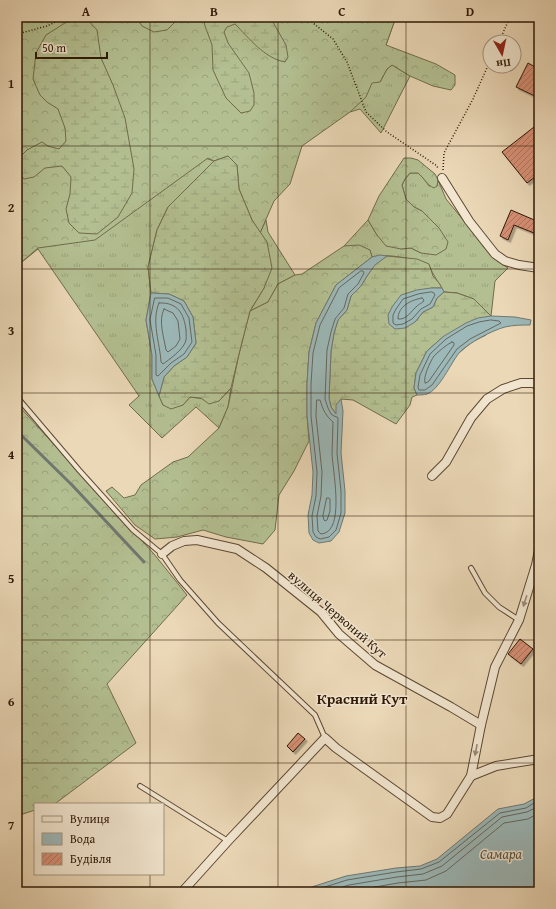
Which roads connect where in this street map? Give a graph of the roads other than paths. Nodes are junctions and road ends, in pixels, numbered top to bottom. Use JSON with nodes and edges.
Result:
{"nodes":[{"id":1,"x":442,"y":178,"type":"road end"},
{"id":2,"x":539,"y":268,"type":"edge"},
{"id":3,"x":539,"y":386,"type":"edge"},
{"id":4,"x":17,"y":397,"type":"edge"},
{"id":5,"x":432,"y":476,"type":"dead end"},
{"id":6,"x":539,"y":550,"type":"edge"},
{"id":7,"x":162,"y":554,"type":"junction"},
{"id":8,"x":471,"y":568,"type":"dead end"},
{"id":9,"x":519,"y":620,"type":"junction"},
{"id":10,"x":481,"y":725,"type":"junction"},
{"id":11,"x":324,"y":738,"type":"junction"},
{"id":12,"x":539,"y":759,"type":"edge"},
{"id":13,"x":471,"y":776,"type":"junction"},
{"id":14,"x":140,"y":786,"type":"dead end"},
{"id":15,"x":228,"y":841,"type":"junction"},
{"id":16,"x":182,"y":892,"type":"edge"}],
"edges":[{"from":1,"to":2,"type":"street"},
{"from":3,"to":5,"type":"street"},
{"from":4,"to":7,"type":"lane"},
{"from":6,"to":9,"type":"street","one_way":true},
{"from":7,"to":10,"type":"street","name":"вулиця Червоний Кут"},
{"from":7,"to":11,"type":"lane"},
{"from":8,"to":9,"type":"lane"},
{"from":9,"to":10,"type":"street"},
{"from":10,"to":13,"type":"street","one_way":true},
{"from":11,"to":13,"type":"street"},
{"from":11,"to":15,"type":"street"},
{"from":12,"to":13,"type":"street"},
{"from":14,"to":15,"type":"lane"},
{"from":15,"to":16,"type":"street"}]}
